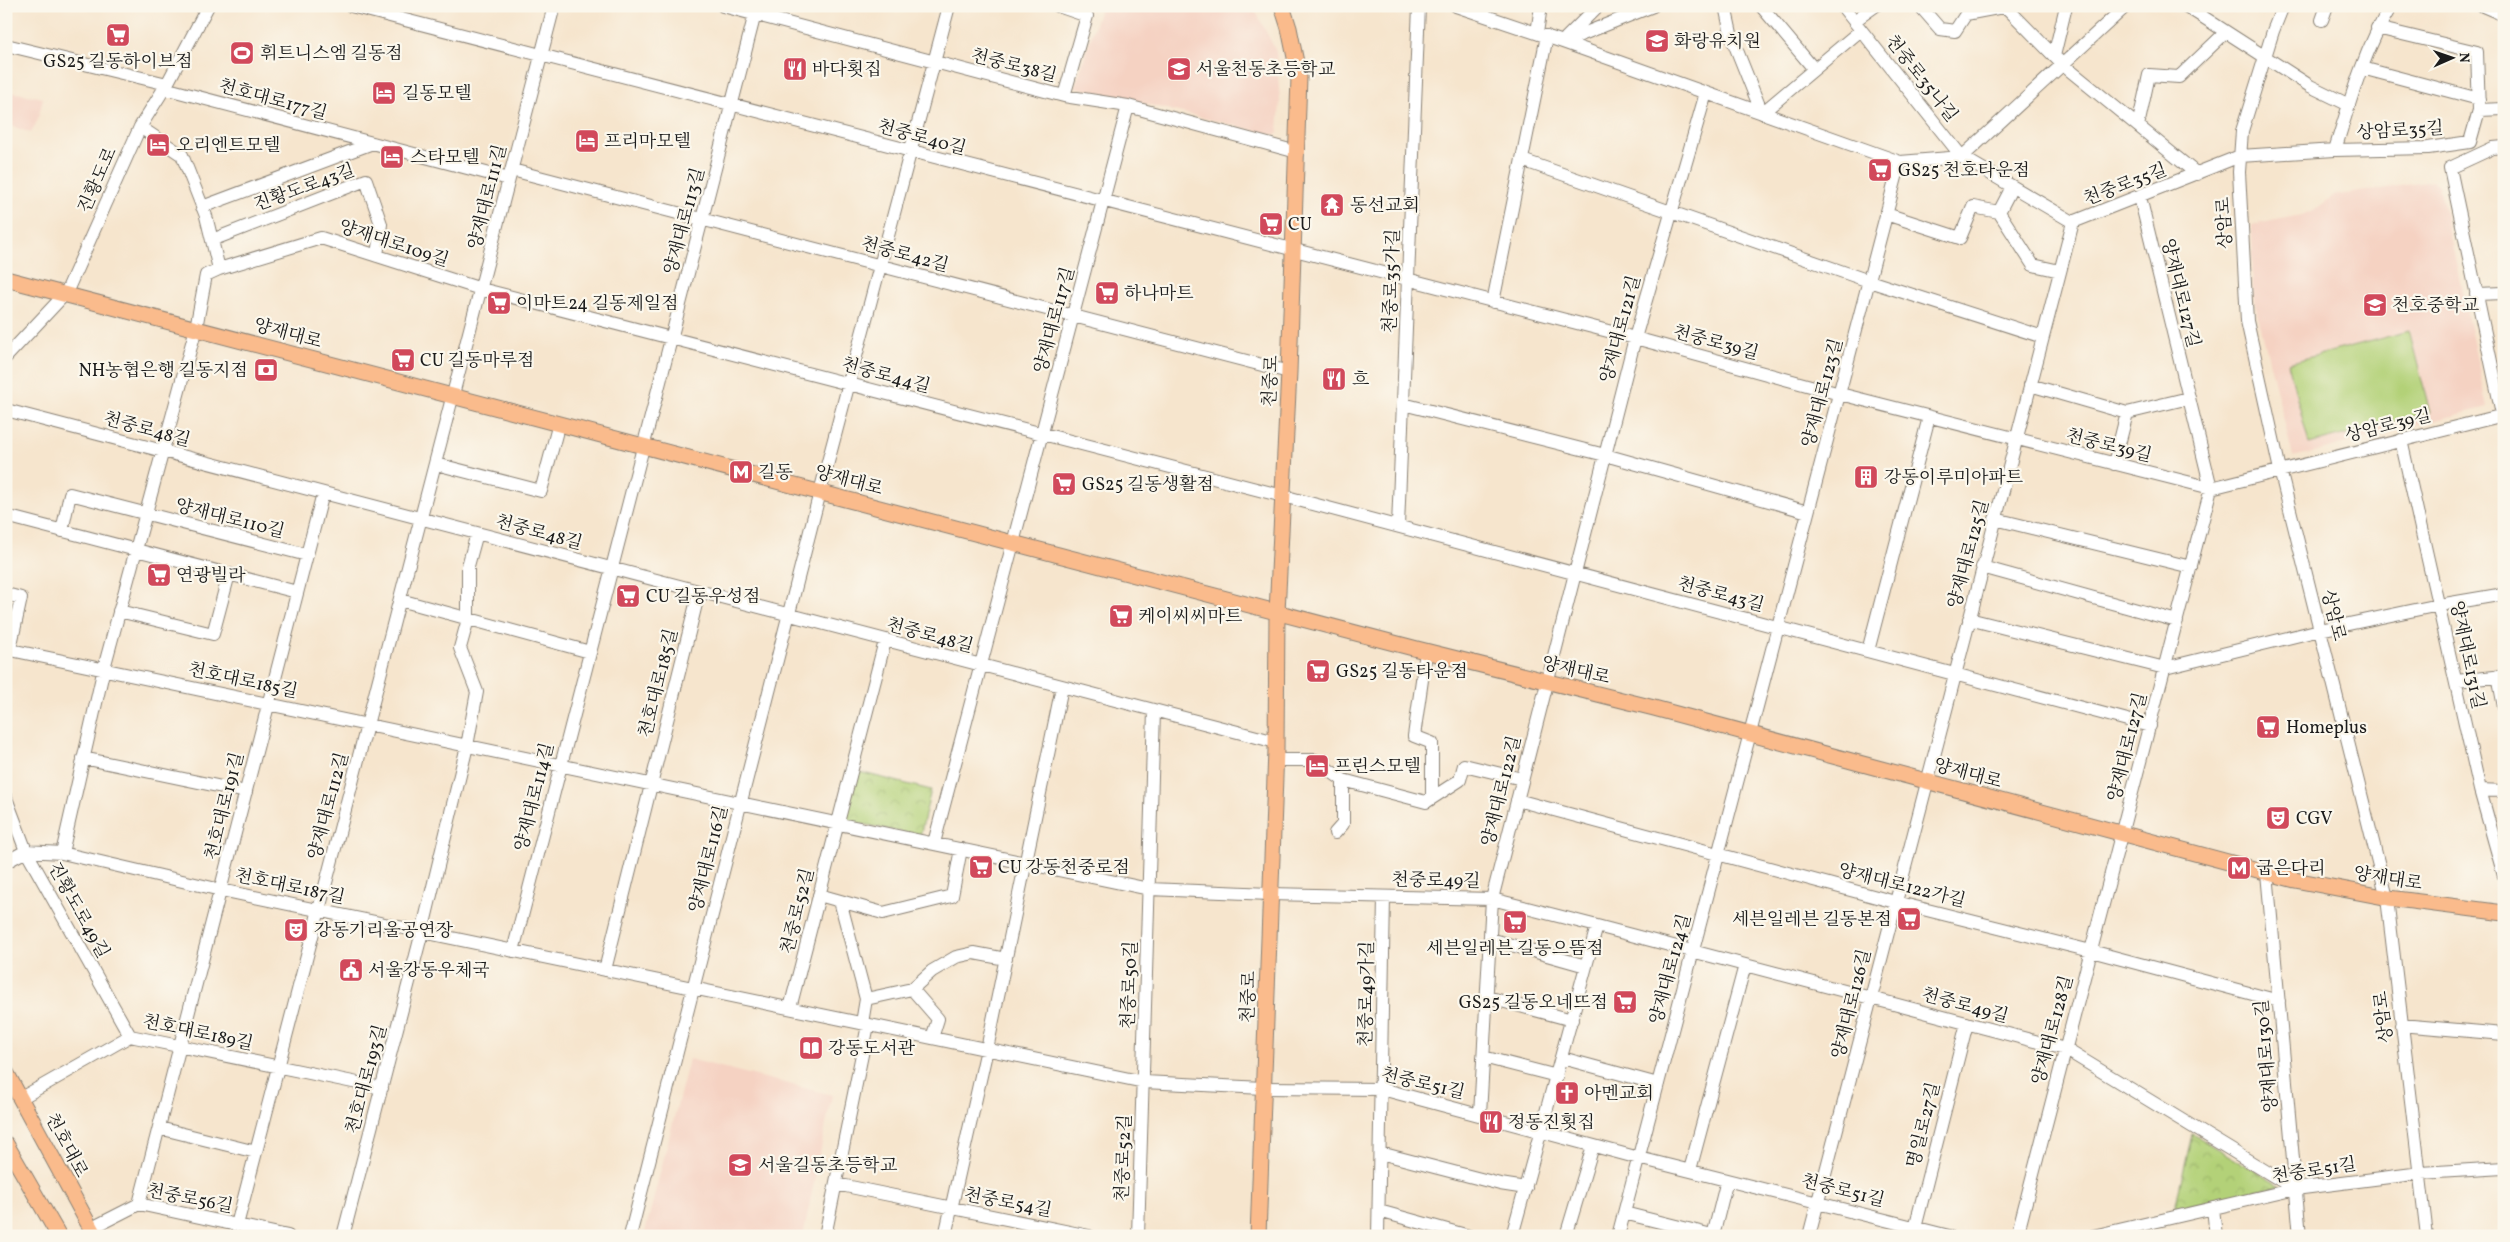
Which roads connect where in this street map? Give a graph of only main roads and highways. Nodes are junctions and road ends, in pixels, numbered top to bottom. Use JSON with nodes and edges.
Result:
{"nodes":[{"id":1,"x":1282,"y":6,"type":"edge"},
{"id":2,"x":6,"y":279,"type":"edge"},
{"id":3,"x":1277,"y":612,"type":"junction"},
{"id":4,"x":2504,"y":913,"type":"edge"},
{"id":5,"x":6,"y":1072,"type":"edge"},
{"id":6,"x":6,"y":1144,"type":"edge"},
{"id":7,"x":92,"y":1232,"type":"edge"},
{"id":8,"x":59,"y":1236,"type":"edge"},
{"id":9,"x":1258,"y":1236,"type":"edge"}],
"edges":[{"from":1,"to":3,"type":"main road","name":"천중로"},
{"from":2,"to":3,"type":"main road","name":"양재대로"},
{"from":3,"to":4,"type":"main road","name":"양재대로"},
{"from":3,"to":9,"type":"main road","name":"천중로"},
{"from":5,"to":7,"type":"main road","name":"천호대로"},
{"from":6,"to":8,"type":"main road"}]}
